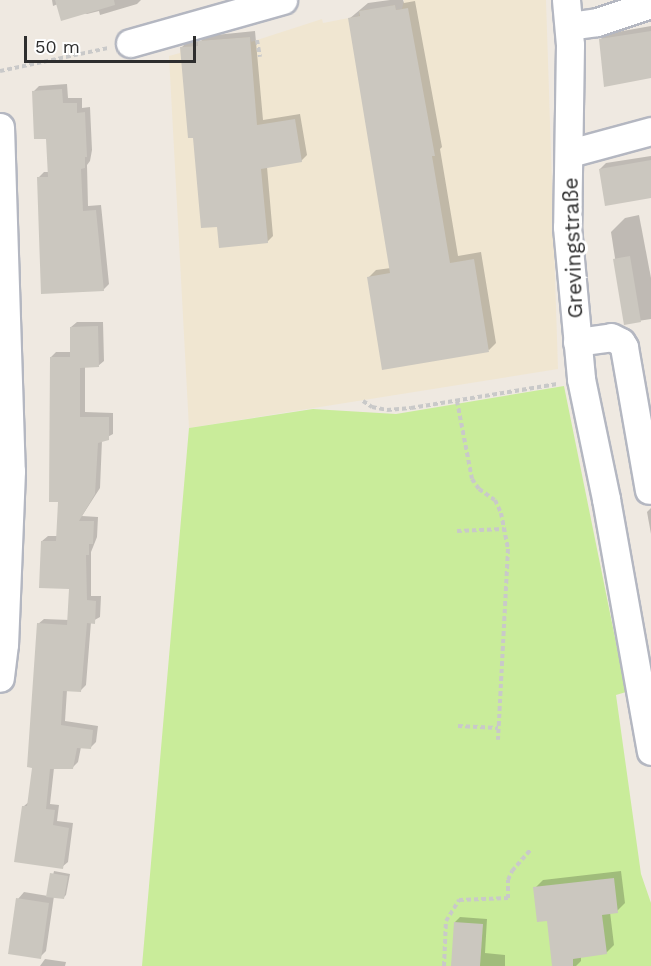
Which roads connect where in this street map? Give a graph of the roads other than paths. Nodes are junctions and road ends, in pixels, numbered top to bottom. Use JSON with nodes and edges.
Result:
{"nodes":[{"id":1,"x":283,"y":0,"type":"edge"},
{"id":2,"x":566,"y":0,"type":"edge"},
{"id":3,"x":651,"y":4,"type":"edge"},
{"id":4,"x":569,"y":27,"type":"junction"},
{"id":5,"x":130,"y":43,"type":"road end"},
{"id":6,"x":0,"y":127,"type":"edge"},
{"id":7,"x":651,"y":131,"type":"edge"},
{"id":8,"x":570,"y":153,"type":"junction"},
{"id":9,"x":577,"y":342,"type":"junction"},
{"id":10,"x":650,"y":490,"type":"edge"},
{"id":11,"x":606,"y":499,"type":"junction"},
{"id":12,"x":0,"y":678,"type":"edge"},
{"id":13,"x":651,"y":751,"type":"edge"}],
"edges":[{"from":1,"to":5,"type":"street"},
{"from":2,"to":4,"type":"street","name":"Grevingstraße"},
{"from":3,"to":4,"type":"street"},
{"from":4,"to":8,"type":"street","name":"Grevingstraße"},
{"from":6,"to":12,"type":"street"},
{"from":7,"to":8,"type":"street","name":"Grevingstraße"},
{"from":8,"to":9,"type":"street","name":"Grevingstraße"},
{"from":9,"to":10,"type":"street","name":"Grevingstraße"},
{"from":9,"to":11,"type":"street","name":"Grevingstraße"},
{"from":10,"to":11,"type":"street","name":"Grevingstraße"},
{"from":11,"to":13,"type":"street","name":"Grevingstraße"}]}
